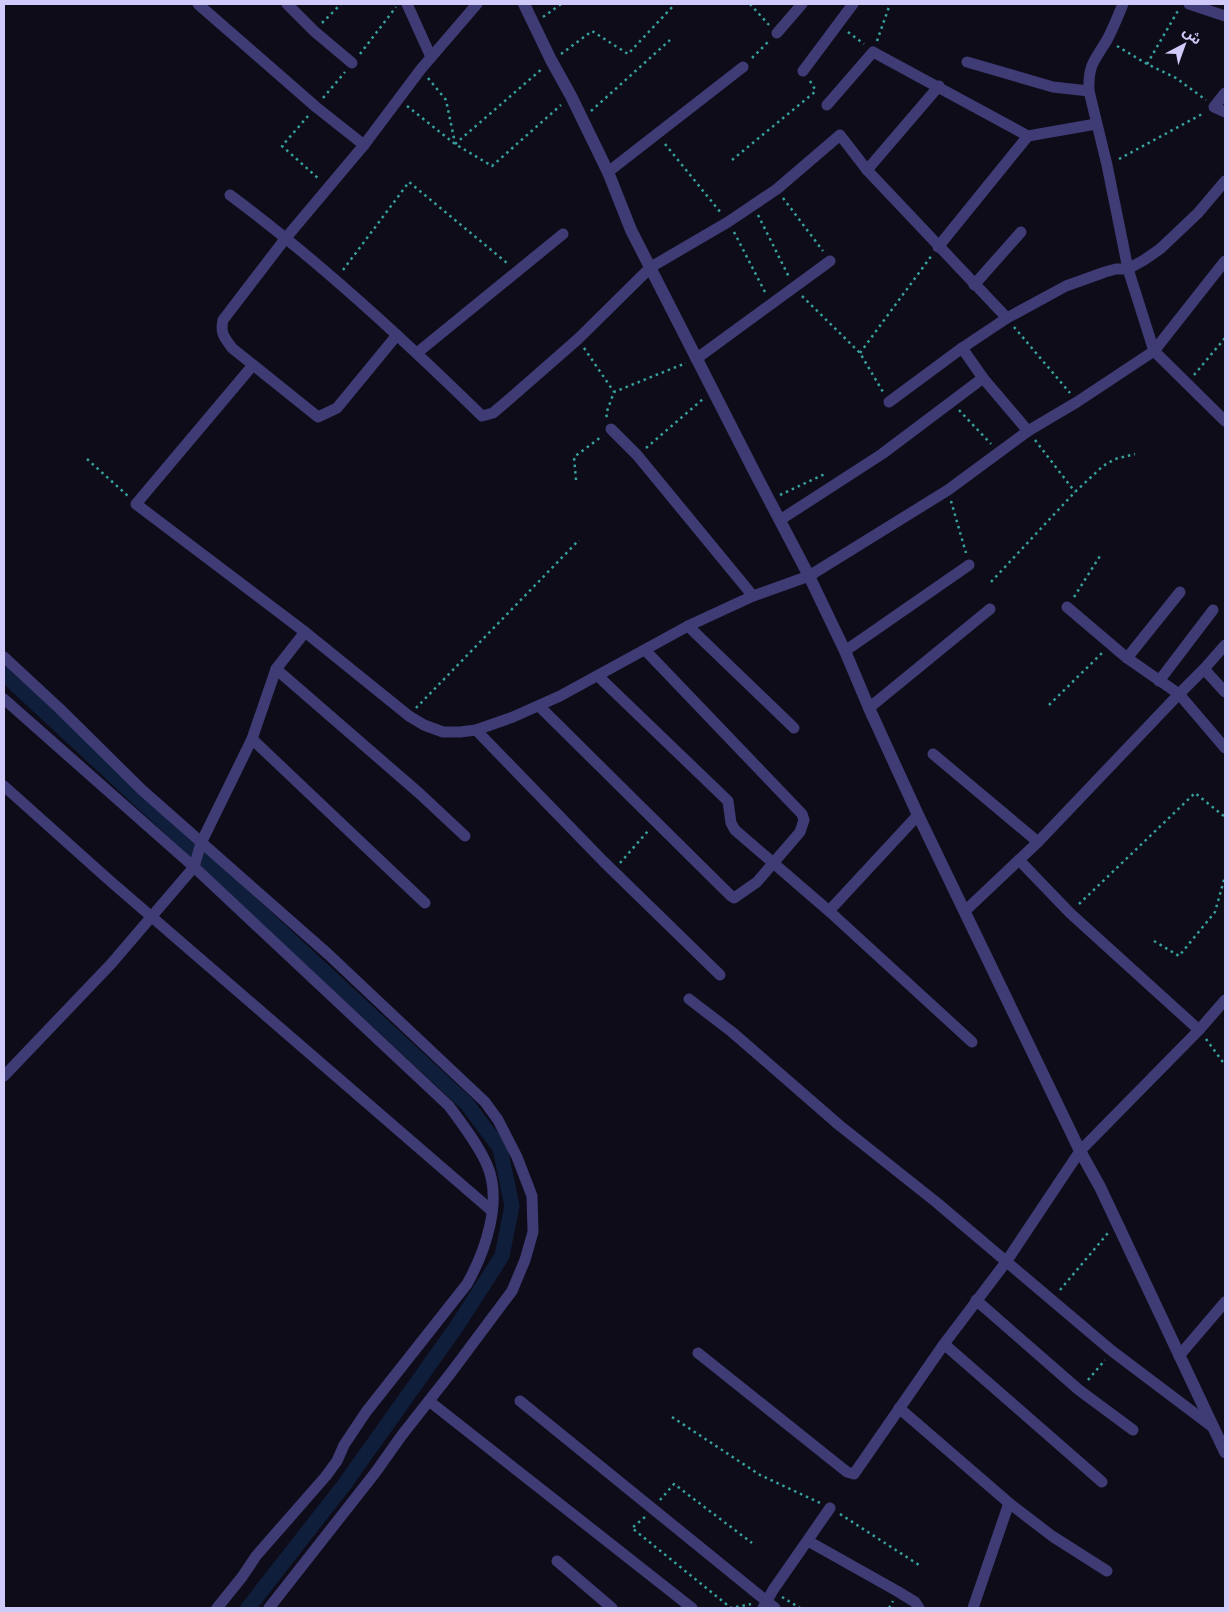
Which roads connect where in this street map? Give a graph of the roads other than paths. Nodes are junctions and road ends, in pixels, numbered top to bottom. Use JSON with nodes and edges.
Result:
{"nodes":[{"id":1,"x":198,"y":4,"type":"edge"},
{"id":2,"x":287,"y":4,"type":"edge"},
{"id":3,"x":407,"y":4,"type":"edge"},
{"id":4,"x":477,"y":4,"type":"edge"},
{"id":5,"x":524,"y":4,"type":"edge"},
{"id":6,"x":802,"y":4,"type":"edge"},
{"id":7,"x":853,"y":4,"type":"edge"},
{"id":8,"x":1123,"y":4,"type":"edge"},
{"id":9,"x":1189,"y":4,"type":"edge"},
{"id":10,"x":1225,"y":16,"type":"edge"},
{"id":11,"x":777,"y":33,"type":"road end"},
{"id":12,"x":431,"y":57,"type":"junction"},
{"id":13,"x":967,"y":62,"type":"dead end"},
{"id":14,"x":352,"y":63,"type":"road end"},
{"id":15,"x":743,"y":67,"type":"road end"},
{"id":16,"x":803,"y":71,"type":"dead end"},
{"id":17,"x":939,"y":86,"type":"junction"},
{"id":18,"x":1089,"y":91,"type":"junction"},
{"id":19,"x":1225,"y":93,"type":"edge"},
{"id":20,"x":827,"y":105,"type":"dead end"},
{"id":21,"x":1220,"y":109,"type":"edge"},
{"id":22,"x":1096,"y":124,"type":"junction"},
{"id":23,"x":1028,"y":136,"type":"junction"},
{"id":24,"x":364,"y":145,"type":"junction"},
{"id":25,"x":868,"y":170,"type":"junction"},
{"id":26,"x":608,"y":172,"type":"junction"},
{"id":27,"x":1225,"y":181,"type":"edge"},
{"id":28,"x":230,"y":195,"type":"dead end"},
{"id":29,"x":1022,"y":232,"type":"dead end"},
{"id":30,"x":563,"y":234,"type":"dead end"},
{"id":31,"x":285,"y":239,"type":"junction"},
{"id":32,"x":938,"y":247,"type":"junction"},
{"id":33,"x":830,"y":261,"type":"road end"},
{"id":34,"x":1225,"y":261,"type":"edge"},
{"id":35,"x":651,"y":267,"type":"junction"},
{"id":36,"x":1128,"y":269,"type":"junction"},
{"id":37,"x":974,"y":285,"type":"junction"},
{"id":38,"x":1007,"y":318,"type":"junction"},
{"id":39,"x":397,"y":335,"type":"junction"},
{"id":40,"x":962,"y":348,"type":"junction"},
{"id":41,"x":1154,"y":351,"type":"junction"},
{"id":42,"x":417,"y":353,"type":"junction"},
{"id":43,"x":696,"y":359,"type":"junction"},
{"id":44,"x":253,"y":365,"type":"junction"},
{"id":45,"x":983,"y":378,"type":"junction"},
{"id":46,"x":889,"y":402,"type":"road end"},
{"id":47,"x":1225,"y":421,"type":"edge"},
{"id":48,"x":611,"y":428,"type":"road end"},
{"id":49,"x":1028,"y":431,"type":"junction"},
{"id":50,"x":780,"y":520,"type":"junction"},
{"id":51,"x":969,"y":565,"type":"road end"},
{"id":52,"x":809,"y":576,"type":"junction"},
{"id":53,"x":1180,"y":592,"type":"dead end"},
{"id":54,"x":753,"y":596,"type":"junction"},
{"id":55,"x":1067,"y":608,"type":"road end"},
{"id":56,"x":990,"y":609,"type":"dead end"},
{"id":57,"x":1213,"y":610,"type":"dead end"},
{"id":58,"x":688,"y":626,"type":"junction"},
{"id":59,"x":305,"y":632,"type":"junction"},
{"id":60,"x":1225,"y":645,"type":"edge"},
{"id":61,"x":646,"y":650,"type":"junction"},
{"id":62,"x":845,"y":651,"type":"junction"},
{"id":63,"x":4,"y":657,"type":"edge"},
{"id":64,"x":1127,"y":658,"type":"junction"},
{"id":65,"x":276,"y":669,"type":"junction"},
{"id":66,"x":1204,"y":670,"type":"junction"},
{"id":67,"x":598,"y":676,"type":"junction"},
{"id":68,"x":1159,"y":680,"type":"junction"},
{"id":69,"x":1225,"y":692,"type":"edge"},
{"id":70,"x":1179,"y":694,"type":"junction"},
{"id":71,"x":4,"y":699,"type":"edge"},
{"id":72,"x":539,"y":706,"type":"junction"},
{"id":73,"x":869,"y":708,"type":"junction"},
{"id":74,"x":794,"y":728,"type":"dead end"},
{"id":75,"x":476,"y":730,"type":"junction"},
{"id":76,"x":252,"y":739,"type":"junction"},
{"id":77,"x":1225,"y":748,"type":"edge"},
{"id":78,"x":933,"y":754,"type":"dead end"},
{"id":79,"x":4,"y":786,"type":"edge"},
{"id":80,"x":918,"y":815,"type":"junction"},
{"id":81,"x":465,"y":836,"type":"dead end"},
{"id":82,"x":1038,"y":842,"type":"junction"},
{"id":83,"x":201,"y":843,"type":"junction"},
{"id":84,"x":1019,"y":860,"type":"junction"},
{"id":85,"x":774,"y":863,"type":"junction"},
{"id":86,"x":194,"y":867,"type":"junction"},
{"id":87,"x":425,"y":903,"type":"dead end"},
{"id":88,"x":829,"y":911,"type":"junction"},
{"id":89,"x":965,"y":911,"type":"junction"},
{"id":90,"x":152,"y":916,"type":"junction"},
{"id":91,"x":720,"y":975,"type":"dead end"},
{"id":92,"x":689,"y":999,"type":"dead end"},
{"id":93,"x":1225,"y":1000,"type":"edge"},
{"id":94,"x":1199,"y":1030,"type":"junction"},
{"id":95,"x":972,"y":1042,"type":"dead end"},
{"id":96,"x":4,"y":1076,"type":"edge"},
{"id":97,"x":1080,"y":1152,"type":"junction"},
{"id":98,"x":492,"y":1211,"type":"junction"},
{"id":99,"x":1006,"y":1262,"type":"junction"},
{"id":100,"x":976,"y":1300,"type":"junction"},
{"id":101,"x":1225,"y":1302,"type":"edge"},
{"id":102,"x":944,"y":1344,"type":"junction"},
{"id":103,"x":698,"y":1353,"type":"dead end"},
{"id":104,"x":1179,"y":1356,"type":"junction"},
{"id":105,"x":429,"y":1401,"type":"junction"},
{"id":106,"x":520,"y":1401,"type":"dead end"},
{"id":107,"x":899,"y":1408,"type":"junction"},
{"id":108,"x":1214,"y":1428,"type":"junction"},
{"id":109,"x":1133,"y":1430,"type":"dead end"},
{"id":110,"x":1225,"y":1452,"type":"edge"},
{"id":111,"x":1102,"y":1482,"type":"dead end"},
{"id":112,"x":1009,"y":1503,"type":"junction"},
{"id":113,"x":830,"y":1508,"type":"road end"},
{"id":114,"x":808,"y":1541,"type":"junction"},
{"id":115,"x":557,"y":1561,"type":"dead end"},
{"id":116,"x":1107,"y":1571,"type":"dead end"},
{"id":117,"x":274,"y":1606,"type":"edge"},
{"id":118,"x":768,"y":1606,"type":"edge"},
{"id":119,"x":217,"y":1608,"type":"edge"},
{"id":120,"x":612,"y":1608,"type":"edge"},
{"id":121,"x":692,"y":1608,"type":"edge"},
{"id":122,"x":919,"y":1608,"type":"edge"},
{"id":123,"x":973,"y":1608,"type":"edge"}],
"edges":[{"from":1,"to":24,"type":"street"},
{"from":2,"to":14,"type":"street"},
{"from":3,"to":12,"type":"street"},
{"from":4,"to":12,"type":"street"},
{"from":5,"to":26,"type":"street"},
{"from":6,"to":11,"type":"street"},
{"from":7,"to":16,"type":"street"},
{"from":8,"to":18,"type":"street"},
{"from":9,"to":10,"type":"street"},
{"from":12,"to":24,"type":"street"},
{"from":13,"to":18,"type":"street"},
{"from":15,"to":26,"type":"street"},
{"from":17,"to":20,"type":"street"},
{"from":17,"to":23,"type":"street"},
{"from":17,"to":25,"type":"street"},
{"from":18,"to":22,"type":"street"},
{"from":19,"to":21,"type":"street"},
{"from":22,"to":23,"type":"street"},
{"from":22,"to":36,"type":"street"},
{"from":23,"to":32,"type":"street"},
{"from":24,"to":31,"type":"street"},
{"from":25,"to":32,"type":"street"},
{"from":25,"to":35,"type":"street"},
{"from":26,"to":35,"type":"street"},
{"from":27,"to":36,"type":"street"},
{"from":28,"to":31,"type":"street"},
{"from":29,"to":37,"type":"street"},
{"from":30,"to":42,"type":"street"},
{"from":31,"to":39,"type":"street"},
{"from":31,"to":44,"type":"street"},
{"from":32,"to":37,"type":"street"},
{"from":33,"to":43,"type":"street"},
{"from":34,"to":41,"type":"street"},
{"from":35,"to":42,"type":"street"},
{"from":35,"to":43,"type":"street"},
{"from":36,"to":38,"type":"street"},
{"from":36,"to":41,"type":"street"},
{"from":37,"to":38,"type":"street"},
{"from":38,"to":40,"type":"street"},
{"from":39,"to":42,"type":"street"},
{"from":39,"to":44,"type":"street"},
{"from":40,"to":45,"type":"street"},
{"from":40,"to":46,"type":"street"},
{"from":41,"to":47,"type":"street"},
{"from":41,"to":49,"type":"street"},
{"from":43,"to":50,"type":"street"},
{"from":44,"to":59,"type":"street"},
{"from":45,"to":49,"type":"street"},
{"from":45,"to":50,"type":"street"},
{"from":48,"to":54,"type":"street"},
{"from":49,"to":52,"type":"street"},
{"from":50,"to":52,"type":"street"},
{"from":51,"to":62,"type":"street"},
{"from":52,"to":54,"type":"street"},
{"from":52,"to":62,"type":"street"},
{"from":53,"to":64,"type":"street"},
{"from":54,"to":58,"type":"street"},
{"from":55,"to":64,"type":"street"},
{"from":56,"to":73,"type":"street"},
{"from":57,"to":68,"type":"street"},
{"from":58,"to":61,"type":"street"},
{"from":58,"to":74,"type":"street"},
{"from":59,"to":65,"type":"street"},
{"from":59,"to":75,"type":"street"},
{"from":60,"to":66,"type":"street"},
{"from":61,"to":67,"type":"street"},
{"from":61,"to":85,"type":"street"},
{"from":62,"to":73,"type":"street"},
{"from":63,"to":83,"type":"street"},
{"from":64,"to":68,"type":"street"},
{"from":65,"to":76,"type":"street"},
{"from":65,"to":81,"type":"street"},
{"from":66,"to":69,"type":"street"},
{"from":66,"to":70,"type":"street"},
{"from":67,"to":72,"type":"street"},
{"from":67,"to":85,"type":"street"},
{"from":68,"to":70,"type":"street"},
{"from":70,"to":77,"type":"street"},
{"from":70,"to":82,"type":"street"},
{"from":71,"to":86,"type":"street"},
{"from":72,"to":75,"type":"street"},
{"from":72,"to":85,"type":"street"},
{"from":73,"to":80,"type":"street"},
{"from":75,"to":91,"type":"street"},
{"from":76,"to":83,"type":"street"},
{"from":76,"to":87,"type":"street"},
{"from":78,"to":82,"type":"street"},
{"from":79,"to":90,"type":"street"},
{"from":80,"to":88,"type":"street"},
{"from":80,"to":89,"type":"street"},
{"from":82,"to":84,"type":"street"},
{"from":83,"to":86,"type":"street"},
{"from":83,"to":105,"type":"street"},
{"from":84,"to":89,"type":"street"},
{"from":84,"to":94,"type":"street"},
{"from":85,"to":88,"type":"street"},
{"from":86,"to":90,"type":"street"},
{"from":86,"to":98,"type":"street"},
{"from":88,"to":95,"type":"street"},
{"from":89,"to":97,"type":"street"},
{"from":90,"to":96,"type":"street"},
{"from":90,"to":98,"type":"street"},
{"from":92,"to":99,"type":"street"},
{"from":93,"to":94,"type":"street"},
{"from":94,"to":97,"type":"street"},
{"from":97,"to":99,"type":"street"},
{"from":97,"to":104,"type":"street"},
{"from":98,"to":119,"type":"street"},
{"from":99,"to":100,"type":"street"},
{"from":99,"to":108,"type":"street"},
{"from":100,"to":102,"type":"street"},
{"from":100,"to":109,"type":"street"},
{"from":101,"to":104,"type":"street"},
{"from":102,"to":107,"type":"street"},
{"from":102,"to":111,"type":"street"},
{"from":103,"to":107,"type":"street"},
{"from":104,"to":108,"type":"street"},
{"from":105,"to":117,"type":"street"},
{"from":105,"to":121,"type":"street"},
{"from":106,"to":118,"type":"street"},
{"from":107,"to":112,"type":"street"},
{"from":108,"to":110,"type":"street"},
{"from":112,"to":116,"type":"street"},
{"from":112,"to":123,"type":"street"},
{"from":113,"to":114,"type":"street"},
{"from":114,"to":118,"type":"street"},
{"from":114,"to":122,"type":"street"},
{"from":115,"to":120,"type":"street"}]}
